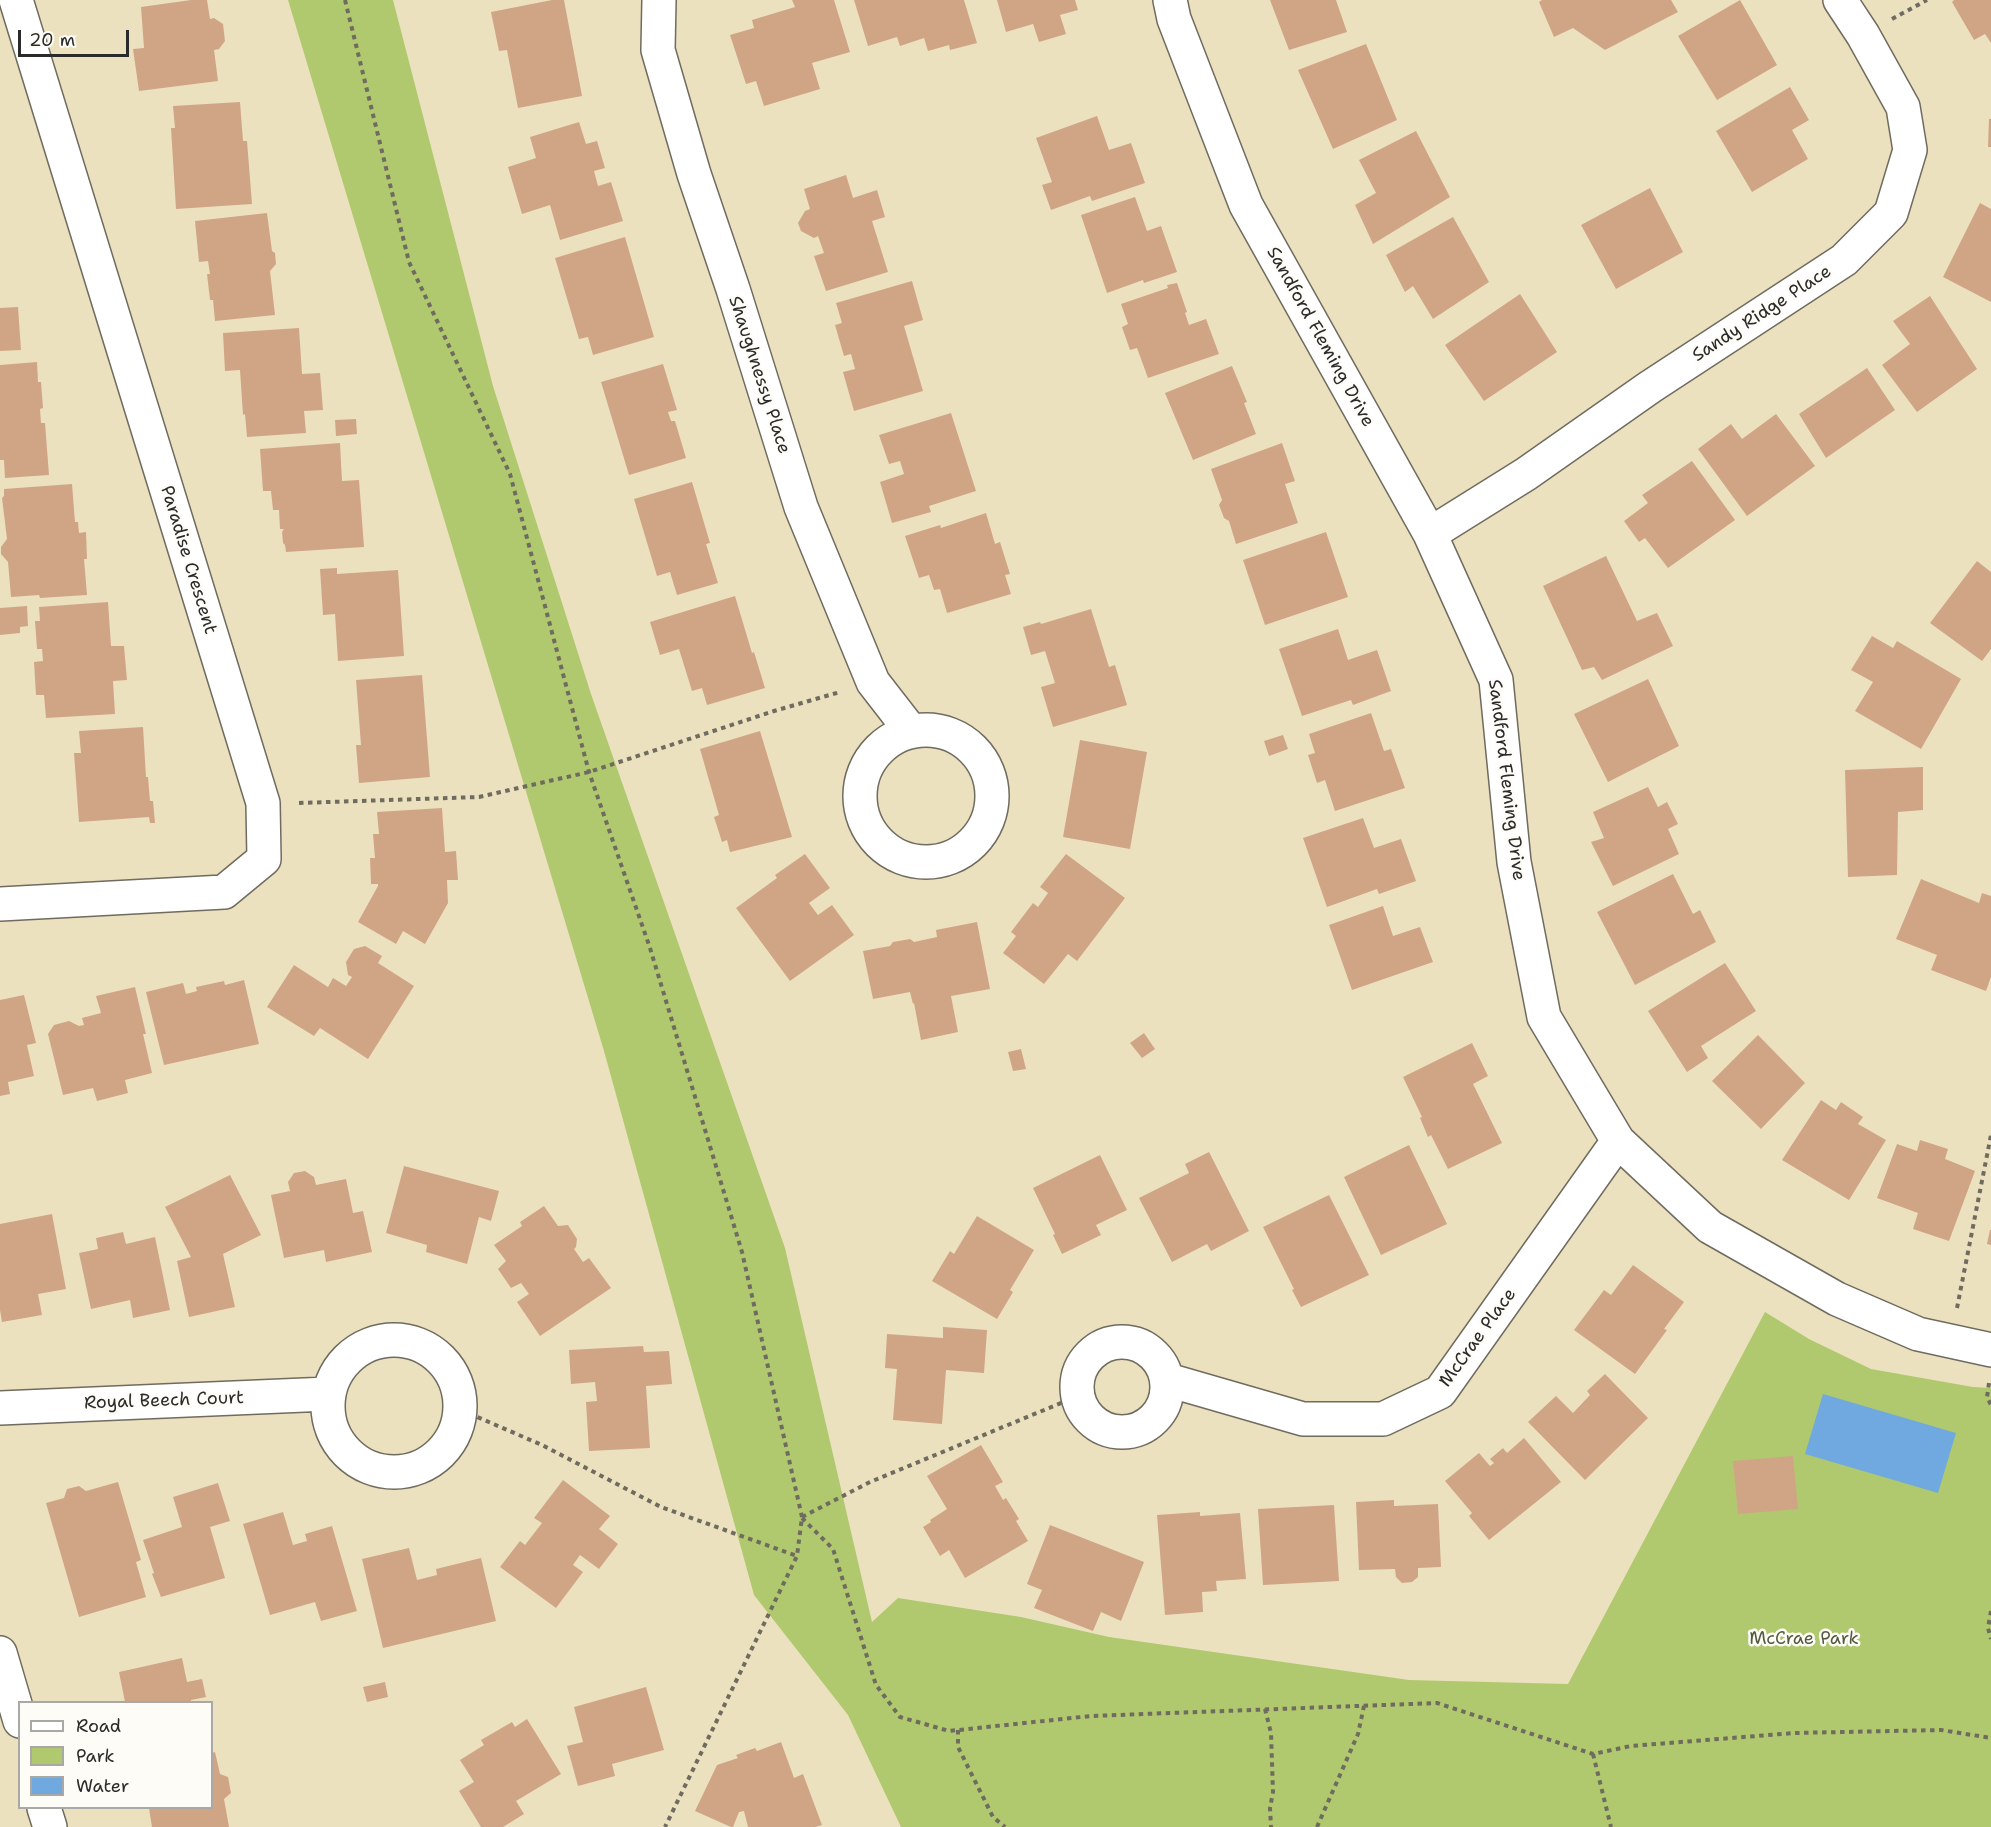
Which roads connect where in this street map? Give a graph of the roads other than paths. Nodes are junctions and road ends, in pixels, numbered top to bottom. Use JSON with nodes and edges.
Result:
{"nodes":[{"id":1,"x":16,"y":0,"type":"edge"},
{"id":2,"x":659,"y":0,"type":"edge"},
{"id":3,"x":1170,"y":0,"type":"edge"},
{"id":4,"x":1840,"y":0,"type":"edge"},
{"id":5,"x":1430,"y":534,"type":"junction"},
{"id":6,"x":911,"y":731,"type":"junction"},
{"id":7,"x":0,"y":904,"type":"edge"},
{"id":8,"x":1618,"y":1141,"type":"junction"},
{"id":9,"x":1991,"y":1350,"type":"edge"},
{"id":10,"x":1168,"y":1380,"type":"junction"},
{"id":11,"x":328,"y":1394,"type":"junction"},
{"id":12,"x":0,"y":1408,"type":"edge"},
{"id":13,"x":0,"y":1653,"type":"edge"},
{"id":14,"x":18,"y":1714,"type":"edge"},
{"id":15,"x":44,"y":1809,"type":"edge"},
{"id":16,"x":50,"y":1827,"type":"edge"}],
"edges":[{"from":1,"to":7,"type":"street","name":"Paradise Crescent"},
{"from":2,"to":6,"type":"street","name":"Shaughnessy Place"},
{"from":3,"to":5,"type":"street","name":"Sandford Fleming Drive"},
{"from":4,"to":5,"type":"street","name":"Sandy Ridge Place"},
{"from":5,"to":8,"type":"street","name":"Sandford Fleming Drive"},
{"from":6,"to":6,"type":"street"},
{"from":8,"to":9,"type":"street","name":"Sandford Fleming Drive"},
{"from":8,"to":10,"type":"street","name":"McCrae Place"},
{"from":10,"to":10,"type":"street"},
{"from":11,"to":11,"type":"street"},
{"from":11,"to":12,"type":"street","name":"Royal Beech Court"},
{"from":13,"to":14,"type":"street"},
{"from":15,"to":16,"type":"street"}]}
